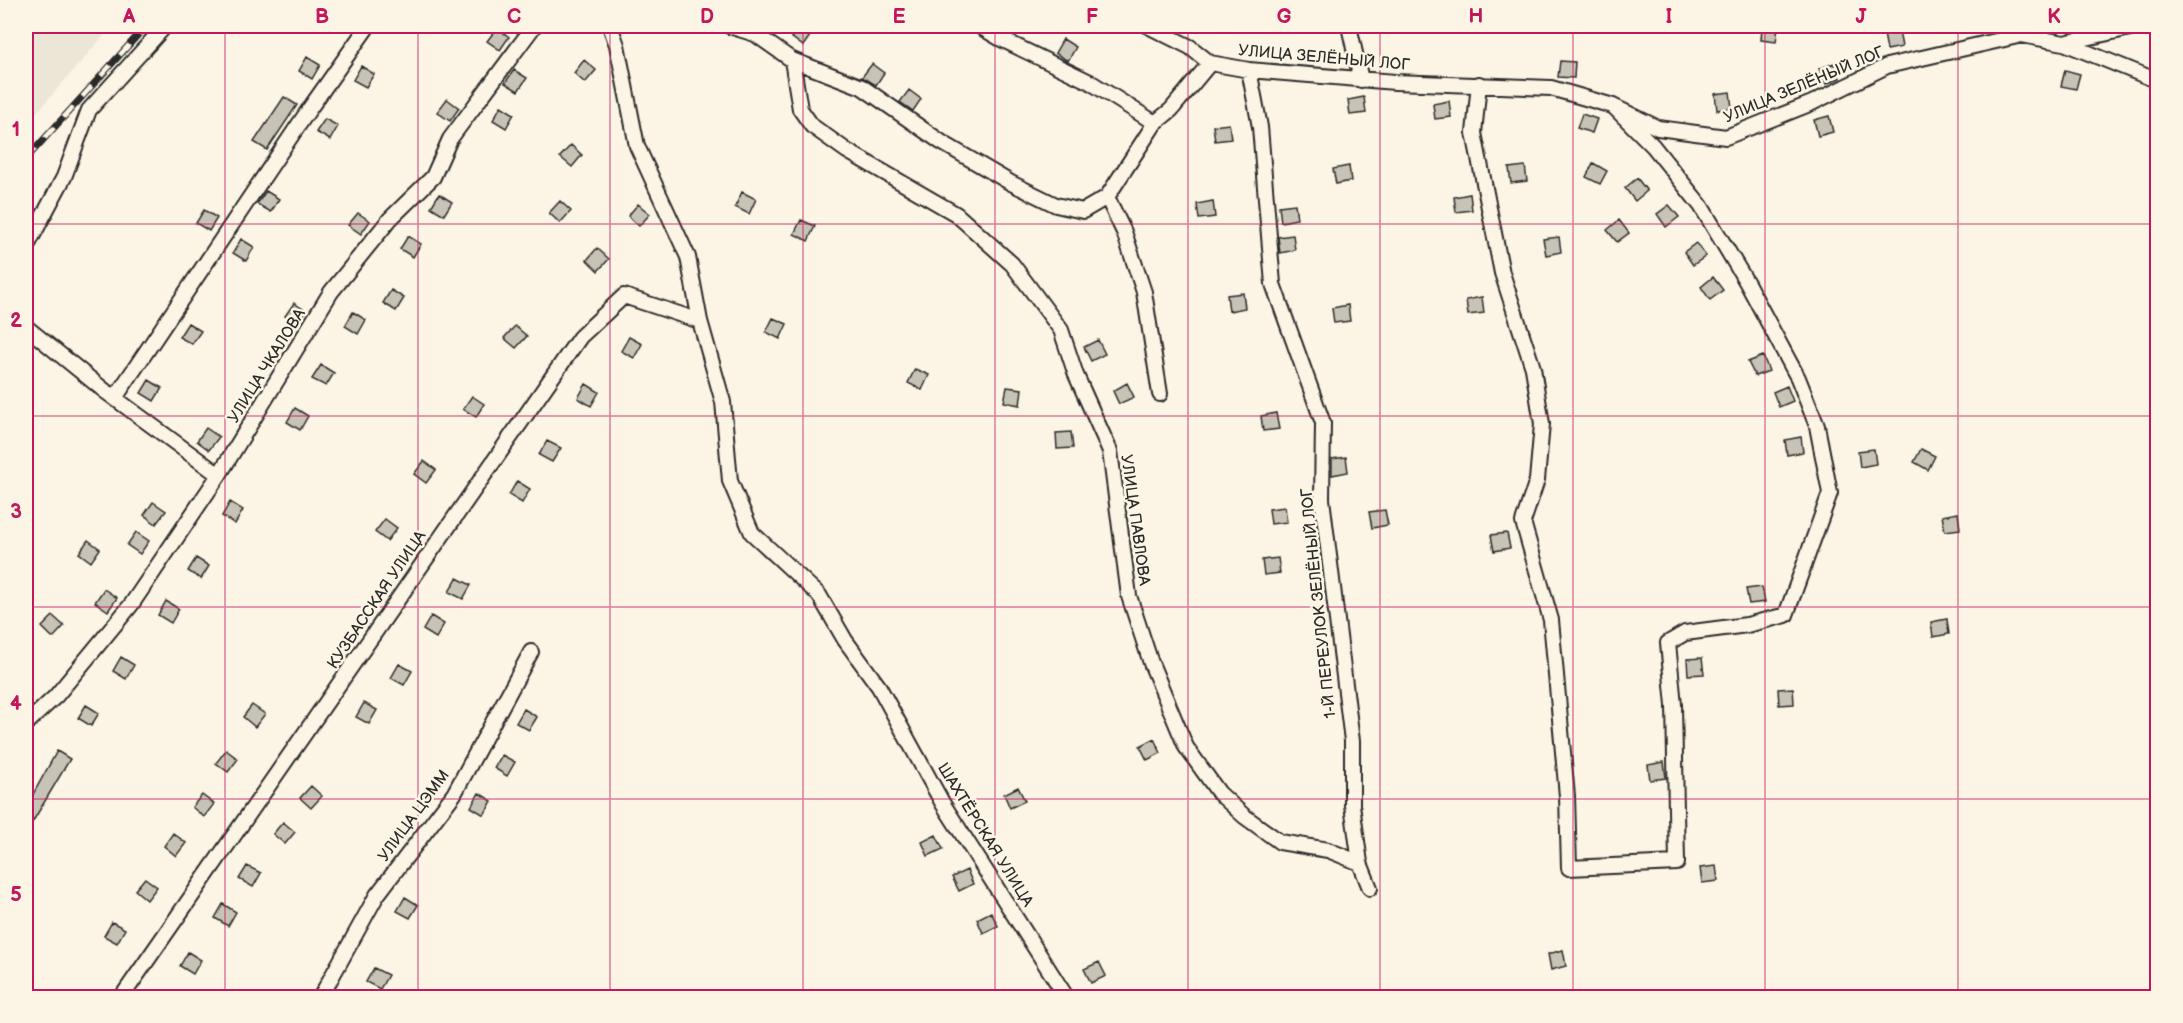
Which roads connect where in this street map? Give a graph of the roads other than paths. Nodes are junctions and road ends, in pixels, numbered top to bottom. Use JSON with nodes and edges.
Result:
{"nodes":[{"id":1,"x":165,"y":26,"type":"edge"},
{"id":2,"x":368,"y":26,"type":"edge"},
{"id":3,"x":534,"y":26,"type":"edge"},
{"id":4,"x":610,"y":26,"type":"edge"},
{"id":5,"x":729,"y":26,"type":"edge"},
{"id":6,"x":979,"y":26,"type":"edge"},
{"id":7,"x":1148,"y":26,"type":"edge"},
{"id":8,"x":1349,"y":26,"type":"edge"},
{"id":9,"x":2139,"y":26,"type":"edge"},
{"id":10,"x":2064,"y":44,"type":"junction"},
{"id":11,"x":792,"y":60,"type":"junction"},
{"id":12,"x":1210,"y":63,"type":"junction"},
{"id":13,"x":1249,"y":70,"type":"junction"},
{"id":14,"x":1361,"y":80,"type":"junction"},
{"id":15,"x":2157,"y":81,"type":"edge"},
{"id":16,"x":1479,"y":84,"type":"junction"},
{"id":17,"x":1613,"y":106,"type":"junction"},
{"id":18,"x":1155,"y":123,"type":"junction"},
{"id":19,"x":1107,"y":197,"type":"junction"},
{"id":20,"x":26,"y":248,"type":"edge"},
{"id":21,"x":700,"y":321,"type":"junction"},
{"id":22,"x":26,"y":327,"type":"edge"},
{"id":23,"x":1160,"y":394,"type":"dead end"},
{"id":24,"x":115,"y":398,"type":"junction"},
{"id":25,"x":219,"y":476,"type":"junction"},
{"id":26,"x":531,"y":651,"type":"dead end"},
{"id":27,"x":26,"y":724,"type":"edge"},
{"id":28,"x":1360,"y":863,"type":"junction"},
{"id":29,"x":1370,"y":888,"type":"dead end"},
{"id":30,"x":121,"y":998,"type":"edge"},
{"id":31,"x":320,"y":998,"type":"edge"},
{"id":32,"x":1067,"y":998,"type":"edge"}],
"edges":[{"from":1,"to":20,"type":"street"},
{"from":2,"to":24,"type":"street"},
{"from":3,"to":25,"type":"street","name":"УЛИЦА ЧКАЛОВА"},
{"from":4,"to":21,"type":"street","name":"ШАХТЁРСКАЯ УЛИЦА"},
{"from":5,"to":11,"type":"street"},
{"from":6,"to":18,"type":"street"},
{"from":7,"to":12,"type":"street","name":"УЛИЦА ЗЕЛЁНЫЙ ЛОГ"},
{"from":8,"to":14,"type":"street"},
{"from":9,"to":10,"type":"street"},
{"from":10,"to":15,"type":"street","name":"УЛИЦА ЗЕЛЁНЫЙ ЛОГ"},
{"from":10,"to":17,"type":"street","name":"УЛИЦА ЗЕЛЁНЫЙ ЛОГ"},
{"from":11,"to":19,"type":"street"},
{"from":11,"to":28,"type":"street","name":"УЛИЦА ПАВЛОВА"},
{"from":12,"to":13,"type":"street","name":"УЛИЦА ЗЕЛЁНЫЙ ЛОГ"},
{"from":12,"to":18,"type":"street"},
{"from":13,"to":14,"type":"street","name":"УЛИЦА ЗЕЛЁНЫЙ ЛОГ"},
{"from":13,"to":28,"type":"street","name":"1-Й ПЕРЕУЛОК ЗЕЛЁНЫЙ ЛОГ"},
{"from":14,"to":16,"type":"street","name":"УЛИЦА ЗЕЛЁНЫЙ ЛОГ"},
{"from":16,"to":17,"type":"street","name":"УЛИЦА ЗЕЛЁНЫЙ ЛОГ"},
{"from":16,"to":17,"type":"street"},
{"from":18,"to":19,"type":"street"},
{"from":19,"to":23,"type":"street"},
{"from":21,"to":30,"type":"street","name":"КУЗБАССКАЯ УЛИЦА"},
{"from":21,"to":32,"type":"street","name":"ШАХТЁРСКАЯ УЛИЦА"},
{"from":22,"to":24,"type":"street"},
{"from":24,"to":25,"type":"street"},
{"from":25,"to":27,"type":"street","name":"УЛИЦА ЧКАЛОВА"},
{"from":26,"to":31,"type":"street","name":"УЛИЦА ЦЭММ"},
{"from":28,"to":29,"type":"street","name":"1-Й ПЕРЕУЛОК ЗЕЛЁНЫЙ ЛОГ"}]}
